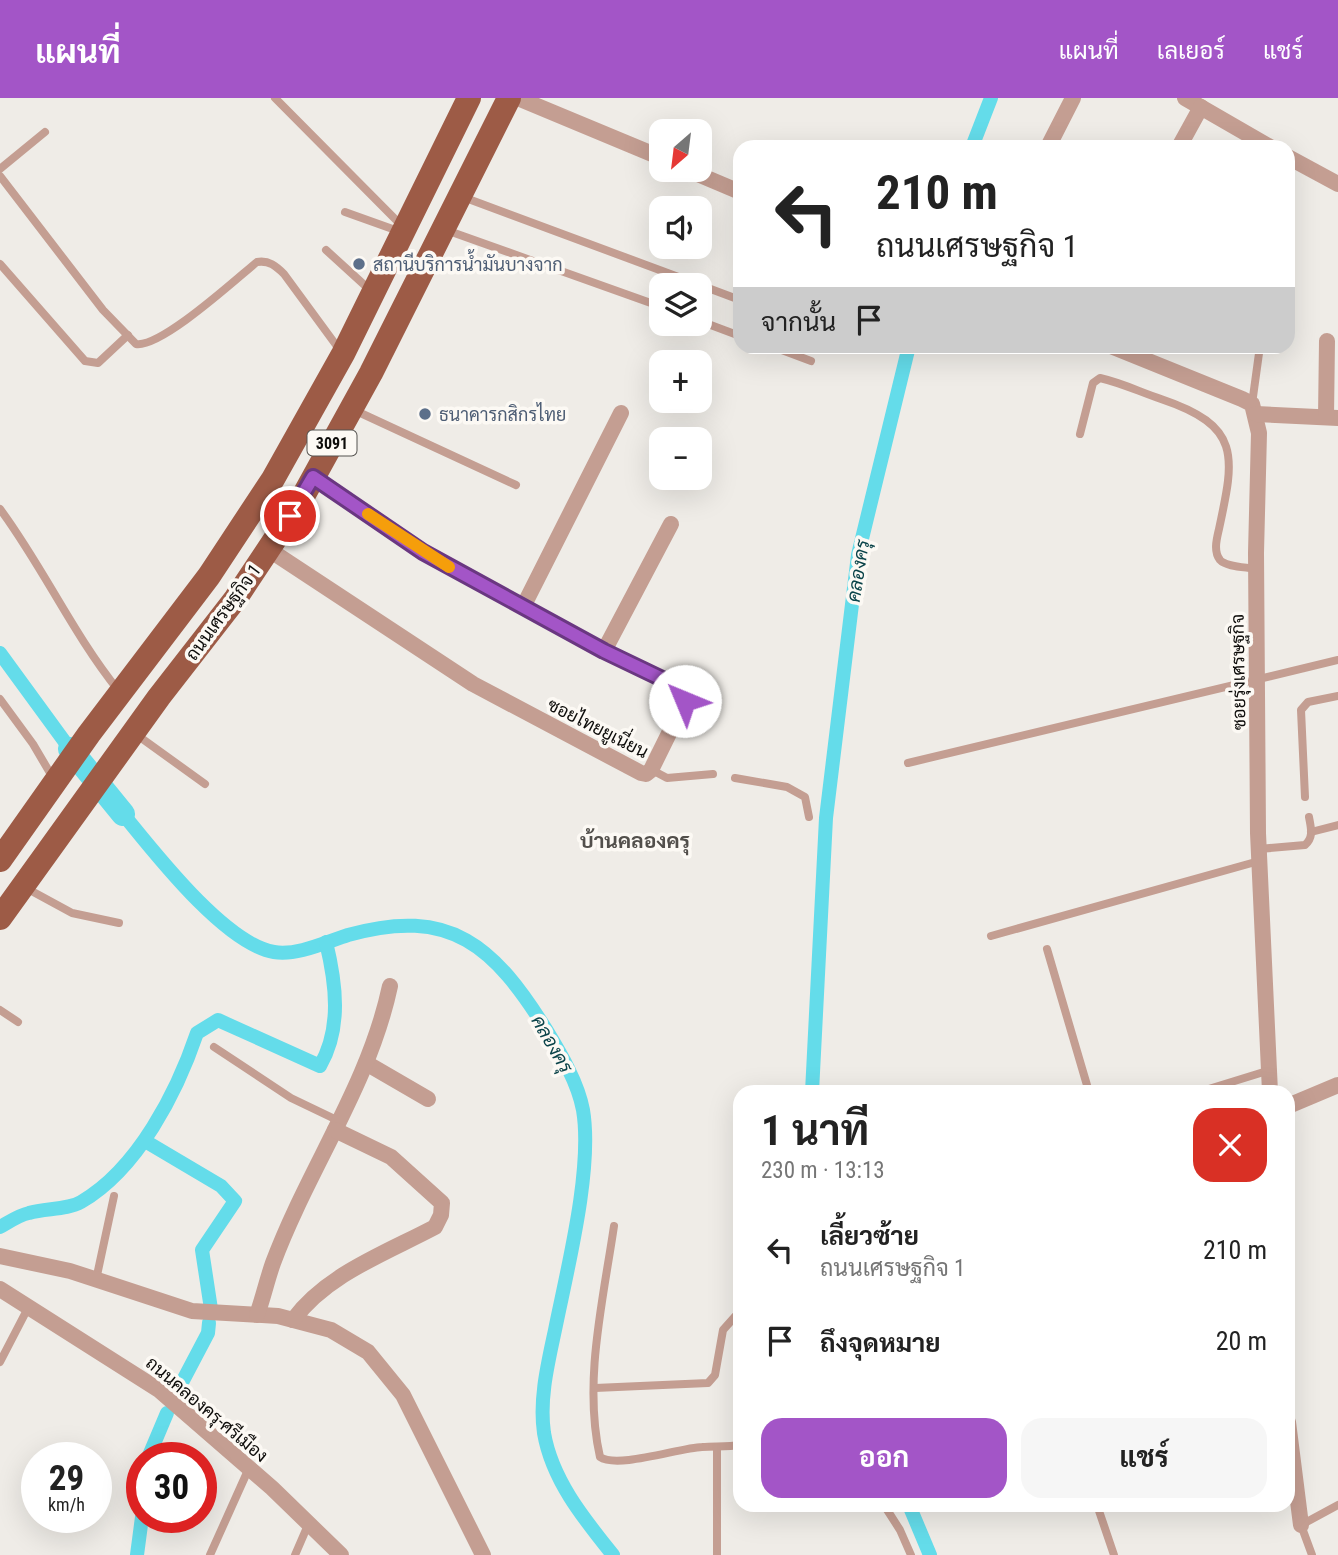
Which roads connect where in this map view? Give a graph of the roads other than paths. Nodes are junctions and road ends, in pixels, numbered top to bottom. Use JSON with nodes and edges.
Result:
{"nodes":[{"id":1,"x":275,"y":98,"type":"edge"},
{"id":2,"x":469,"y":98,"type":"edge"},
{"id":3,"x":509,"y":98,"type":"edge"},
{"id":4,"x":518,"y":98,"type":"edge"},
{"id":5,"x":1073,"y":98,"type":"edge"},
{"id":6,"x":1185,"y":98,"type":"edge"},
{"id":7,"x":1201,"y":107,"type":"junction"},
{"id":8,"x":45,"y":132,"type":"dead end"},
{"id":9,"x":1052,"y":140,"type":"edge"},
{"id":10,"x":1184,"y":140,"type":"edge"},
{"id":11,"x":1258,"y":140,"type":"edge"},
{"id":12,"x":649,"y":153,"type":"edge"},
{"id":13,"x":1295,"y":161,"type":"edge"},
{"id":14,"x":0,"y":169,"type":"edge"},
{"id":15,"x":0,"y":176,"type":"edge"},
{"id":16,"x":712,"y":180,"type":"edge"},
{"id":17,"x":1338,"y":184,"type":"edge"},
{"id":18,"x":733,"y":189,"type":"edge"},
{"id":19,"x":460,"y":196,"type":"junction"},
{"id":20,"x":345,"y":212,"type":"dead end"},
{"id":21,"x":443,"y":229,"type":"junction"},
{"id":22,"x":404,"y":230,"type":"junction"},
{"id":23,"x":326,"y":250,"type":"dead end"},
{"id":24,"x":0,"y":264,"type":"edge"},
{"id":25,"x":668,"y":273,"type":"edge"},
{"id":26,"x":712,"y":290,"type":"edge"},
{"id":27,"x":373,"y":293,"type":"junction"},
{"id":28,"x":733,"y":297,"type":"edge"},
{"id":29,"x":649,"y":302,"type":"edge"},
{"id":30,"x":712,"y":326,"type":"edge"},
{"id":31,"x":733,"y":333,"type":"edge"},
{"id":32,"x":128,"y":335,"type":"junction"},
{"id":33,"x":1327,"y":341,"type":"dead end"},
{"id":34,"x":342,"y":354,"type":"junction"},
{"id":35,"x":792,"y":354,"type":"edge"},
{"id":36,"x":1129,"y":354,"type":"edge"},
{"id":37,"x":1260,"y":354,"type":"edge"},
{"id":38,"x":811,"y":361,"type":"dead end"},
{"id":39,"x":351,"y":409,"type":"junction"},
{"id":40,"x":1254,"y":409,"type":"junction"},
{"id":41,"x":621,"y":413,"type":"dead end"},
{"id":42,"x":1332,"y":418,"type":"edge"},
{"id":43,"x":1080,"y":435,"type":"dead end"},
{"id":44,"x":313,"y":477,"type":"junction"},
{"id":45,"x":516,"y":485,"type":"dead end"},
{"id":46,"x":0,"y":509,"type":"edge"},
{"id":47,"x":671,"y":524,"type":"dead end"},
{"id":48,"x":268,"y":549,"type":"junction"},
{"id":49,"x":1256,"y":569,"type":"junction"},
{"id":50,"x":523,"y":607,"type":"junction"},
{"id":51,"x":604,"y":651,"type":"junction"},
{"id":52,"x":1338,"y":660,"type":"edge"},
{"id":53,"x":1258,"y":678,"type":"junction"},
{"id":54,"x":120,"y":692,"type":"junction"},
{"id":55,"x":1338,"y":696,"type":"edge"},
{"id":56,"x":0,"y":699,"type":"edge"},
{"id":57,"x":135,"y":733,"type":"junction"},
{"id":58,"x":908,"y":763,"type":"dead end"},
{"id":59,"x":651,"y":769,"type":"junction"},
{"id":60,"x":713,"y":774,"type":"dead end"},
{"id":61,"x":734,"y":778,"type":"dead end"},
{"id":62,"x":57,"y":779,"type":"junction"},
{"id":63,"x":205,"y":784,"type":"dead end"},
{"id":64,"x":1305,"y":797,"type":"dead end"},
{"id":65,"x":809,"y":817,"type":"dead end"},
{"id":66,"x":1309,"y":817,"type":"dead end"},
{"id":67,"x":1338,"y":825,"type":"edge"},
{"id":68,"x":1311,"y":832,"type":"junction"},
{"id":69,"x":1259,"y":855,"type":"junction"},
{"id":70,"x":0,"y":860,"type":"edge"},
{"id":71,"x":23,"y":886,"type":"junction"},
{"id":72,"x":0,"y":918,"type":"edge"},
{"id":73,"x":119,"y":923,"type":"dead end"},
{"id":74,"x":991,"y":936,"type":"dead end"},
{"id":75,"x":1047,"y":949,"type":"dead end"},
{"id":76,"x":390,"y":986,"type":"dead end"},
{"id":77,"x":0,"y":1010,"type":"edge"},
{"id":78,"x":18,"y":1022,"type":"dead end"},
{"id":79,"x":214,"y":1047,"type":"dead end"},
{"id":80,"x":366,"y":1063,"type":"junction"},
{"id":81,"x":1267,"y":1071,"type":"junction"},
{"id":82,"x":1087,"y":1085,"type":"edge"},
{"id":83,"x":1222,"y":1085,"type":"edge"},
{"id":84,"x":1268,"y":1085,"type":"edge"},
{"id":85,"x":1338,"y":1085,"type":"edge"},
{"id":86,"x":428,"y":1100,"type":"dead end"},
{"id":87,"x":1295,"y":1104,"type":"edge"},
{"id":88,"x":337,"y":1126,"type":"junction"},
{"id":89,"x":114,"y":1196,"type":"dead end"},
{"id":90,"x":614,"y":1226,"type":"dead end"},
{"id":91,"x":0,"y":1256,"type":"edge"},
{"id":92,"x":96,"y":1280,"type":"junction"},
{"id":93,"x":0,"y":1289,"type":"edge"},
{"id":94,"x":29,"y":1306,"type":"junction"},
{"id":95,"x":257,"y":1315,"type":"junction"},
{"id":96,"x":733,"y":1319,"type":"edge"},
{"id":97,"x":293,"y":1320,"type":"junction"},
{"id":98,"x":0,"y":1362,"type":"edge"},
{"id":99,"x":595,"y":1388,"type":"junction"},
{"id":100,"x":733,"y":1447,"type":"edge"},
{"id":101,"x":717,"y":1448,"type":"junction"},
{"id":102,"x":249,"y":1468,"type":"junction"},
{"id":103,"x":1295,"y":1478,"type":"edge"},
{"id":104,"x":1338,"y":1506,"type":"edge"},
{"id":105,"x":888,"y":1512,"type":"edge"},
{"id":106,"x":1099,"y":1512,"type":"edge"},
{"id":107,"x":308,"y":1525,"type":"junction"},
{"id":108,"x":1301,"y":1525,"type":"junction"},
{"id":109,"x":210,"y":1555,"type":"edge"},
{"id":110,"x":295,"y":1555,"type":"edge"},
{"id":111,"x":341,"y":1555,"type":"edge"},
{"id":112,"x":484,"y":1555,"type":"edge"},
{"id":113,"x":717,"y":1555,"type":"edge"},
{"id":114,"x":911,"y":1555,"type":"edge"},
{"id":115,"x":1114,"y":1555,"type":"edge"},
{"id":116,"x":1312,"y":1555,"type":"edge"}],
"edges":[{"from":1,"to":22,"type":"lane"},
{"from":2,"to":22,"type":"main road","name":"ถนนเศรษฐกิจ 1","number":"3091"},
{"from":3,"to":19,"type":"main road","name":"ถนนเศรษฐกิจ 1","number":"3091"},
{"from":4,"to":12,"type":"street"},
{"from":5,"to":9,"type":"street"},
{"from":6,"to":7,"type":"street"},
{"from":7,"to":10,"type":"street"},
{"from":7,"to":11,"type":"street"},
{"from":8,"to":14,"type":"lane"},
{"from":13,"to":17,"type":"street"},
{"from":15,"to":32,"type":"lane"},
{"from":16,"to":18,"type":"street"},
{"from":19,"to":21,"type":"main road","name":"ถนนเศรษฐกิจ 1","number":"3091"},
{"from":19,"to":25,"type":"lane"},
{"from":20,"to":22,"type":"lane"},
{"from":21,"to":29,"type":"lane"},
{"from":21,"to":39,"type":"main road","name":"ถนนเศรษฐกิจ 1","number":"3091"},
{"from":22,"to":27,"type":"main road","name":"ถนนเศรษฐกิจ 1","number":"3091"},
{"from":23,"to":27,"type":"lane"},
{"from":24,"to":32,"type":"lane"},
{"from":26,"to":28,"type":"lane"},
{"from":27,"to":34,"type":"main road","name":"ถนนเศรษฐกิจ 1","number":"3091"},
{"from":30,"to":31,"type":"lane"},
{"from":32,"to":34,"type":"lane"},
{"from":33,"to":42,"type":"street"},
{"from":34,"to":54,"type":"main road","name":"ถนนเศรษฐกิจ 1","number":"3091"},
{"from":35,"to":38,"type":"lane"},
{"from":36,"to":40,"type":"street"},
{"from":37,"to":40,"type":"lane"},
{"from":39,"to":44,"type":"main road","name":"ถนนเศรษฐกิจ 1","number":"3091"},
{"from":39,"to":45,"type":"lane"},
{"from":40,"to":42,"type":"street"},
{"from":40,"to":49,"type":"street","name":"ซอยรุ่งเศรษฐกิจ"},
{"from":41,"to":50,"type":"street"},
{"from":43,"to":49,"type":"lane"},
{"from":44,"to":48,"type":"main road","name":"ถนนเศรษฐกิจ 1","number":"3091"},
{"from":44,"to":50,"type":"street","name":"ซอยไทยยูเนี่ยน"},
{"from":46,"to":54,"type":"lane"},
{"from":47,"to":51,"type":"street"},
{"from":48,"to":57,"type":"main road","name":"ถนนเศรษฐกิจ 1","number":"3091"},
{"from":48,"to":59,"type":"street","name":"ซอยไทยยูเนี่ยน"},
{"from":49,"to":53,"type":"street","name":"ซอยรุ่งเศรษฐกิจ"},
{"from":50,"to":51,"type":"street","name":"ซอยไทยยูเนี่ยน"},
{"from":51,"to":59,"type":"street","name":"ซอยไทยยูเนี่ยน"},
{"from":52,"to":53,"type":"lane"},
{"from":53,"to":58,"type":"lane"},
{"from":53,"to":69,"type":"street","name":"ซอยรุ่งเศรษฐกิจ"},
{"from":54,"to":62,"type":"main road","name":"ถนนเศรษฐกิจ 1","number":"3091"},
{"from":55,"to":64,"type":"lane"},
{"from":56,"to":62,"type":"lane"},
{"from":57,"to":63,"type":"lane"},
{"from":57,"to":71,"type":"main road","name":"ถนนเศรษฐกิจ 1","number":"3091"},
{"from":59,"to":60,"type":"lane"},
{"from":61,"to":65,"type":"lane"},
{"from":62,"to":70,"type":"main road","name":"ถนนเศรษฐกิจ 1","number":"3091"},
{"from":66,"to":68,"type":"lane"},
{"from":67,"to":68,"type":"lane"},
{"from":68,"to":69,"type":"lane"},
{"from":69,"to":74,"type":"lane"},
{"from":69,"to":81,"type":"street","name":"ซอยรุ่งเศรษฐกิจ"},
{"from":71,"to":72,"type":"main road","name":"ถนนเศรษฐกิจ 1","number":"3091"},
{"from":71,"to":73,"type":"lane"},
{"from":75,"to":82,"type":"lane"},
{"from":76,"to":80,"type":"street"},
{"from":77,"to":78,"type":"lane"},
{"from":79,"to":88,"type":"lane"},
{"from":80,"to":86,"type":"street"},
{"from":80,"to":88,"type":"street"},
{"from":81,"to":83,"type":"lane"},
{"from":81,"to":84,"type":"street","name":"ซอยรุ่งเศรษฐกิจ"},
{"from":85,"to":87,"type":"street"},
{"from":88,"to":95,"type":"street"},
{"from":88,"to":97,"type":"street"},
{"from":89,"to":92,"type":"lane"},
{"from":90,"to":99,"type":"lane"},
{"from":91,"to":92,"type":"street"},
{"from":92,"to":95,"type":"street"},
{"from":93,"to":94,"type":"street","name":"ถนนคลองครุ-ศรีเมือง"},
{"from":94,"to":98,"type":"lane"},
{"from":94,"to":102,"type":"street","name":"ถนนคลองครุ-ศรีเมือง"},
{"from":95,"to":97,"type":"street"},
{"from":96,"to":99,"type":"lane"},
{"from":97,"to":112,"type":"street"},
{"from":99,"to":101,"type":"lane"},
{"from":100,"to":101,"type":"lane"},
{"from":101,"to":113,"type":"lane"},
{"from":102,"to":107,"type":"street","name":"ถนนคลองครุ-ศรีเมือง"},
{"from":102,"to":109,"type":"lane"},
{"from":103,"to":108,"type":"street"},
{"from":104,"to":108,"type":"lane"},
{"from":105,"to":114,"type":"lane"},
{"from":106,"to":115,"type":"lane"},
{"from":107,"to":110,"type":"lane"},
{"from":107,"to":111,"type":"street","name":"ถนนคลองครุ-ศรีเมือง"},
{"from":108,"to":116,"type":"lane"}]}
